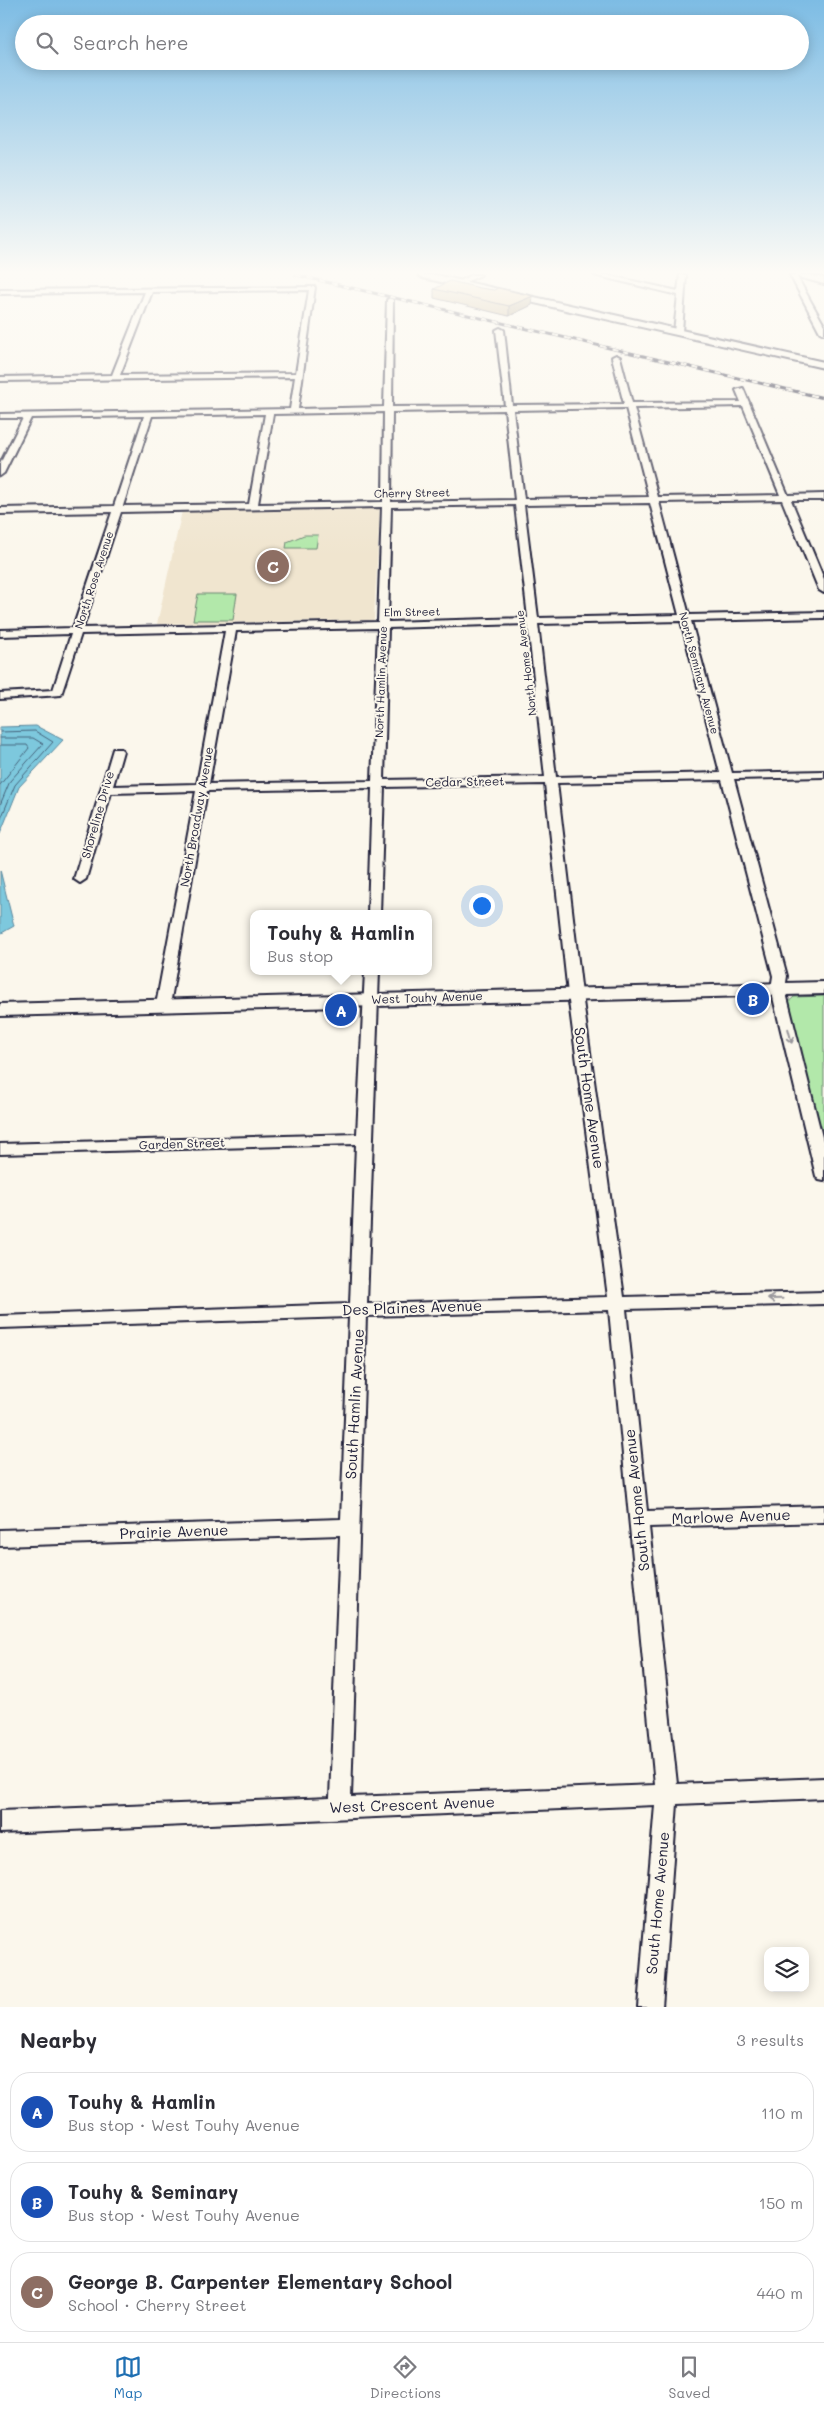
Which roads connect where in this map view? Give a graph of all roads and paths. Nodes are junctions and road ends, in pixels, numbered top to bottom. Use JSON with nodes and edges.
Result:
{"nodes":[{"id":1,"x":119,"y":369,"type":"edge"},
{"id":2,"x":299,"y":369,"type":"edge"},
{"id":3,"x":390,"y":369,"type":"edge"},
{"id":4,"x":504,"y":369,"type":"edge"},
{"id":5,"x":619,"y":369,"type":"edge"},
{"id":6,"x":298,"y":375,"type":"junction"},
{"id":7,"x":115,"y":378,"type":"junction"},
{"id":8,"x":0,"y":379,"type":"edge"},
{"id":9,"x":740,"y":390,"type":"dead end"},
{"id":10,"x":746,"y":404,"type":"junction"},
{"id":11,"x":628,"y":406,"type":"junction"},
{"id":12,"x":508,"y":408,"type":"junction"},
{"id":13,"x":390,"y":409,"type":"junction"},
{"id":14,"x":270,"y":411,"type":"junction"},
{"id":15,"x":294,"y":411,"type":"junction"},
{"id":16,"x":149,"y":413,"type":"junction"},
{"id":17,"x":28,"y":415,"type":"junction"},
{"id":18,"x":0,"y":416,"type":"edge"},
{"id":19,"x":0,"y":474,"type":"edge"},
{"id":20,"x":824,"y":497,"type":"edge"},
{"id":21,"x":785,"y":498,"type":"junction"},
{"id":22,"x":652,"y":500,"type":"junction"},
{"id":23,"x":520,"y":502,"type":"junction"},
{"id":24,"x":387,"y":505,"type":"junction"},
{"id":25,"x":253,"y":507,"type":"junction"},
{"id":26,"x":118,"y":509,"type":"junction"},
{"id":27,"x":0,"y":511,"type":"edge"},
{"id":28,"x":824,"y":590,"type":"edge"},
{"id":29,"x":824,"y":615,"type":"edge"},
{"id":30,"x":685,"y":618,"type":"junction"},
{"id":31,"x":533,"y":622,"type":"junction"},
{"id":32,"x":383,"y":625,"type":"junction"},
{"id":33,"x":231,"y":628,"type":"junction"},
{"id":34,"x":78,"y":631,"type":"junction"},
{"id":35,"x":0,"y":633,"type":"edge"},
{"id":36,"x":0,"y":696,"type":"edge"},
{"id":37,"x":116,"y":751,"type":"dead end"},
{"id":38,"x":824,"y":774,"type":"edge"},
{"id":39,"x":727,"y":776,"type":"junction"},
{"id":40,"x":552,"y":779,"type":"junction"},
{"id":41,"x":378,"y":784,"type":"junction"},
{"id":42,"x":202,"y":787,"type":"junction"},
{"id":43,"x":106,"y":790,"type":"junction"},
{"id":44,"x":80,"y":879,"type":"dead end"},
{"id":45,"x":374,"y":910,"type":"edge"},
{"id":46,"x":372,"y":975,"type":"edge"},
{"id":47,"x":824,"y":988,"type":"edge"},
{"id":48,"x":778,"y":989,"type":"junction"},
{"id":49,"x":575,"y":994,"type":"junction"},
{"id":50,"x":371,"y":1000,"type":"junction"},
{"id":51,"x":162,"y":1005,"type":"junction"},
{"id":52,"x":0,"y":1010,"type":"edge"},
{"id":53,"x":364,"y":1139,"type":"junction"},
{"id":54,"x":0,"y":1149,"type":"edge"},
{"id":55,"x":824,"y":1176,"type":"edge"},
{"id":56,"x":824,"y":1298,"type":"edge"},
{"id":57,"x":617,"y":1303,"type":"junction"},
{"id":58,"x":359,"y":1310,"type":"junction"},
{"id":59,"x":0,"y":1322,"type":"edge"},
{"id":60,"x":824,"y":1514,"type":"edge"},
{"id":61,"x":639,"y":1519,"type":"junction"},
{"id":62,"x":348,"y":1527,"type":"junction"},
{"id":63,"x":0,"y":1538,"type":"edge"},
{"id":64,"x":824,"y":1788,"type":"edge"},
{"id":65,"x":667,"y":1795,"type":"junction"},
{"id":66,"x":340,"y":1808,"type":"junction"},
{"id":67,"x":0,"y":1822,"type":"edge"},
{"id":68,"x":650,"y":2007,"type":"edge"}],
"edges":[{"from":1,"to":7,"type":"street"},
{"from":2,"to":6,"type":"street"},
{"from":3,"to":13,"type":"street","name":"North Hamlin Avenue"},
{"from":4,"to":12,"type":"street","name":"North Home Avenue"},
{"from":5,"to":11,"type":"street","name":"North Seminary Avenue"},
{"from":6,"to":7,"type":"street"},
{"from":6,"to":15,"type":"street"},
{"from":7,"to":8,"type":"street"},
{"from":9,"to":10,"type":"street"},
{"from":10,"to":11,"type":"street"},
{"from":10,"to":21,"type":"street"},
{"from":11,"to":12,"type":"street"},
{"from":11,"to":22,"type":"street","name":"North Seminary Avenue"},
{"from":12,"to":13,"type":"street"},
{"from":12,"to":23,"type":"street","name":"North Home Avenue"},
{"from":13,"to":15,"type":"street"},
{"from":13,"to":24,"type":"street","name":"North Hamlin Avenue"},
{"from":14,"to":15,"type":"street"},
{"from":14,"to":16,"type":"street"},
{"from":14,"to":25,"type":"street"},
{"from":16,"to":17,"type":"street"},
{"from":16,"to":26,"type":"street","name":"North Rose Avenue"},
{"from":17,"to":18,"type":"street"},
{"from":17,"to":19,"type":"street"},
{"from":20,"to":21,"type":"street","name":"Cherry Street"},
{"from":21,"to":22,"type":"street","name":"Cherry Street"},
{"from":21,"to":28,"type":"street"},
{"from":22,"to":23,"type":"street","name":"Cherry Street"},
{"from":22,"to":30,"type":"street","name":"North Seminary Avenue"},
{"from":23,"to":24,"type":"street","name":"Cherry Street"},
{"from":23,"to":31,"type":"street","name":"North Home Avenue"},
{"from":24,"to":25,"type":"street","name":"Cherry Street"},
{"from":24,"to":32,"type":"street","name":"North Hamlin Avenue"},
{"from":25,"to":26,"type":"street","name":"Cherry Street"},
{"from":26,"to":27,"type":"street","name":"Cherry Street"},
{"from":26,"to":34,"type":"street","name":"North Rose Avenue"},
{"from":29,"to":30,"type":"street","name":"Elm Street"},
{"from":30,"to":31,"type":"street","name":"Elm Street"},
{"from":30,"to":39,"type":"street","name":"North Seminary Avenue"},
{"from":31,"to":32,"type":"street","name":"Elm Street"},
{"from":31,"to":40,"type":"street","name":"North Home Avenue"},
{"from":32,"to":33,"type":"street","name":"Elm Street"},
{"from":32,"to":41,"type":"street","name":"North Hamlin Avenue"},
{"from":33,"to":34,"type":"street","name":"Elm Street"},
{"from":33,"to":42,"type":"street","name":"North Broadway Avenue"},
{"from":34,"to":35,"type":"street","name":"Elm Street"},
{"from":34,"to":36,"type":"street","name":"North Rose Avenue"},
{"from":37,"to":43,"type":"street","name":"Shoreline Drive"},
{"from":38,"to":39,"type":"street","name":"Cedar Street"},
{"from":39,"to":40,"type":"street","name":"Cedar Street"},
{"from":39,"to":48,"type":"street","name":"North Seminary Avenue"},
{"from":40,"to":41,"type":"street","name":"Cedar Street"},
{"from":40,"to":49,"type":"street","name":"North Home Avenue"},
{"from":41,"to":42,"type":"street","name":"Cedar Street"},
{"from":41,"to":45,"type":"street","name":"North Hamlin Avenue"},
{"from":42,"to":43,"type":"street","name":"Cedar Street"},
{"from":42,"to":51,"type":"street","name":"North Broadway Avenue"},
{"from":43,"to":44,"type":"street","name":"Shoreline Drive"},
{"from":46,"to":50,"type":"street"},
{"from":47,"to":48,"type":"main road","name":"West Touhy Avenue"},
{"from":48,"to":49,"type":"main road","name":"West Touhy Avenue"},
{"from":48,"to":55,"type":"street","name":"North Seminary Avenue","one_way":true},
{"from":49,"to":50,"type":"main road","name":"West Touhy Avenue"},
{"from":49,"to":57,"type":"street","name":"South Home Avenue"},
{"from":50,"to":51,"type":"main road","name":"West Touhy Avenue"},
{"from":50,"to":53,"type":"street","name":"South Hamlin Avenue"},
{"from":51,"to":52,"type":"main road","name":"West Touhy Avenue"},
{"from":53,"to":54,"type":"street","name":"Garden Street"},
{"from":53,"to":58,"type":"street","name":"South Hamlin Avenue"},
{"from":56,"to":57,"type":"street","name":"Des Plaines Avenue","one_way":true},
{"from":57,"to":58,"type":"street","name":"Des Plaines Avenue"},
{"from":57,"to":61,"type":"street","name":"South Home Avenue"},
{"from":58,"to":59,"type":"street","name":"Des Plaines Avenue"},
{"from":58,"to":62,"type":"street","name":"South Hamlin Avenue"},
{"from":60,"to":61,"type":"street","name":"Marlowe Avenue"},
{"from":61,"to":65,"type":"street","name":"South Home Avenue"},
{"from":62,"to":63,"type":"street","name":"Prairie Avenue"},
{"from":62,"to":66,"type":"street","name":"South Hamlin Avenue"},
{"from":64,"to":65,"type":"street","name":"West Crescent Avenue"},
{"from":65,"to":66,"type":"street","name":"West Crescent Avenue"},
{"from":65,"to":68,"type":"street","name":"South Home Avenue"},
{"from":66,"to":67,"type":"street","name":"West Crescent Avenue"}]}
